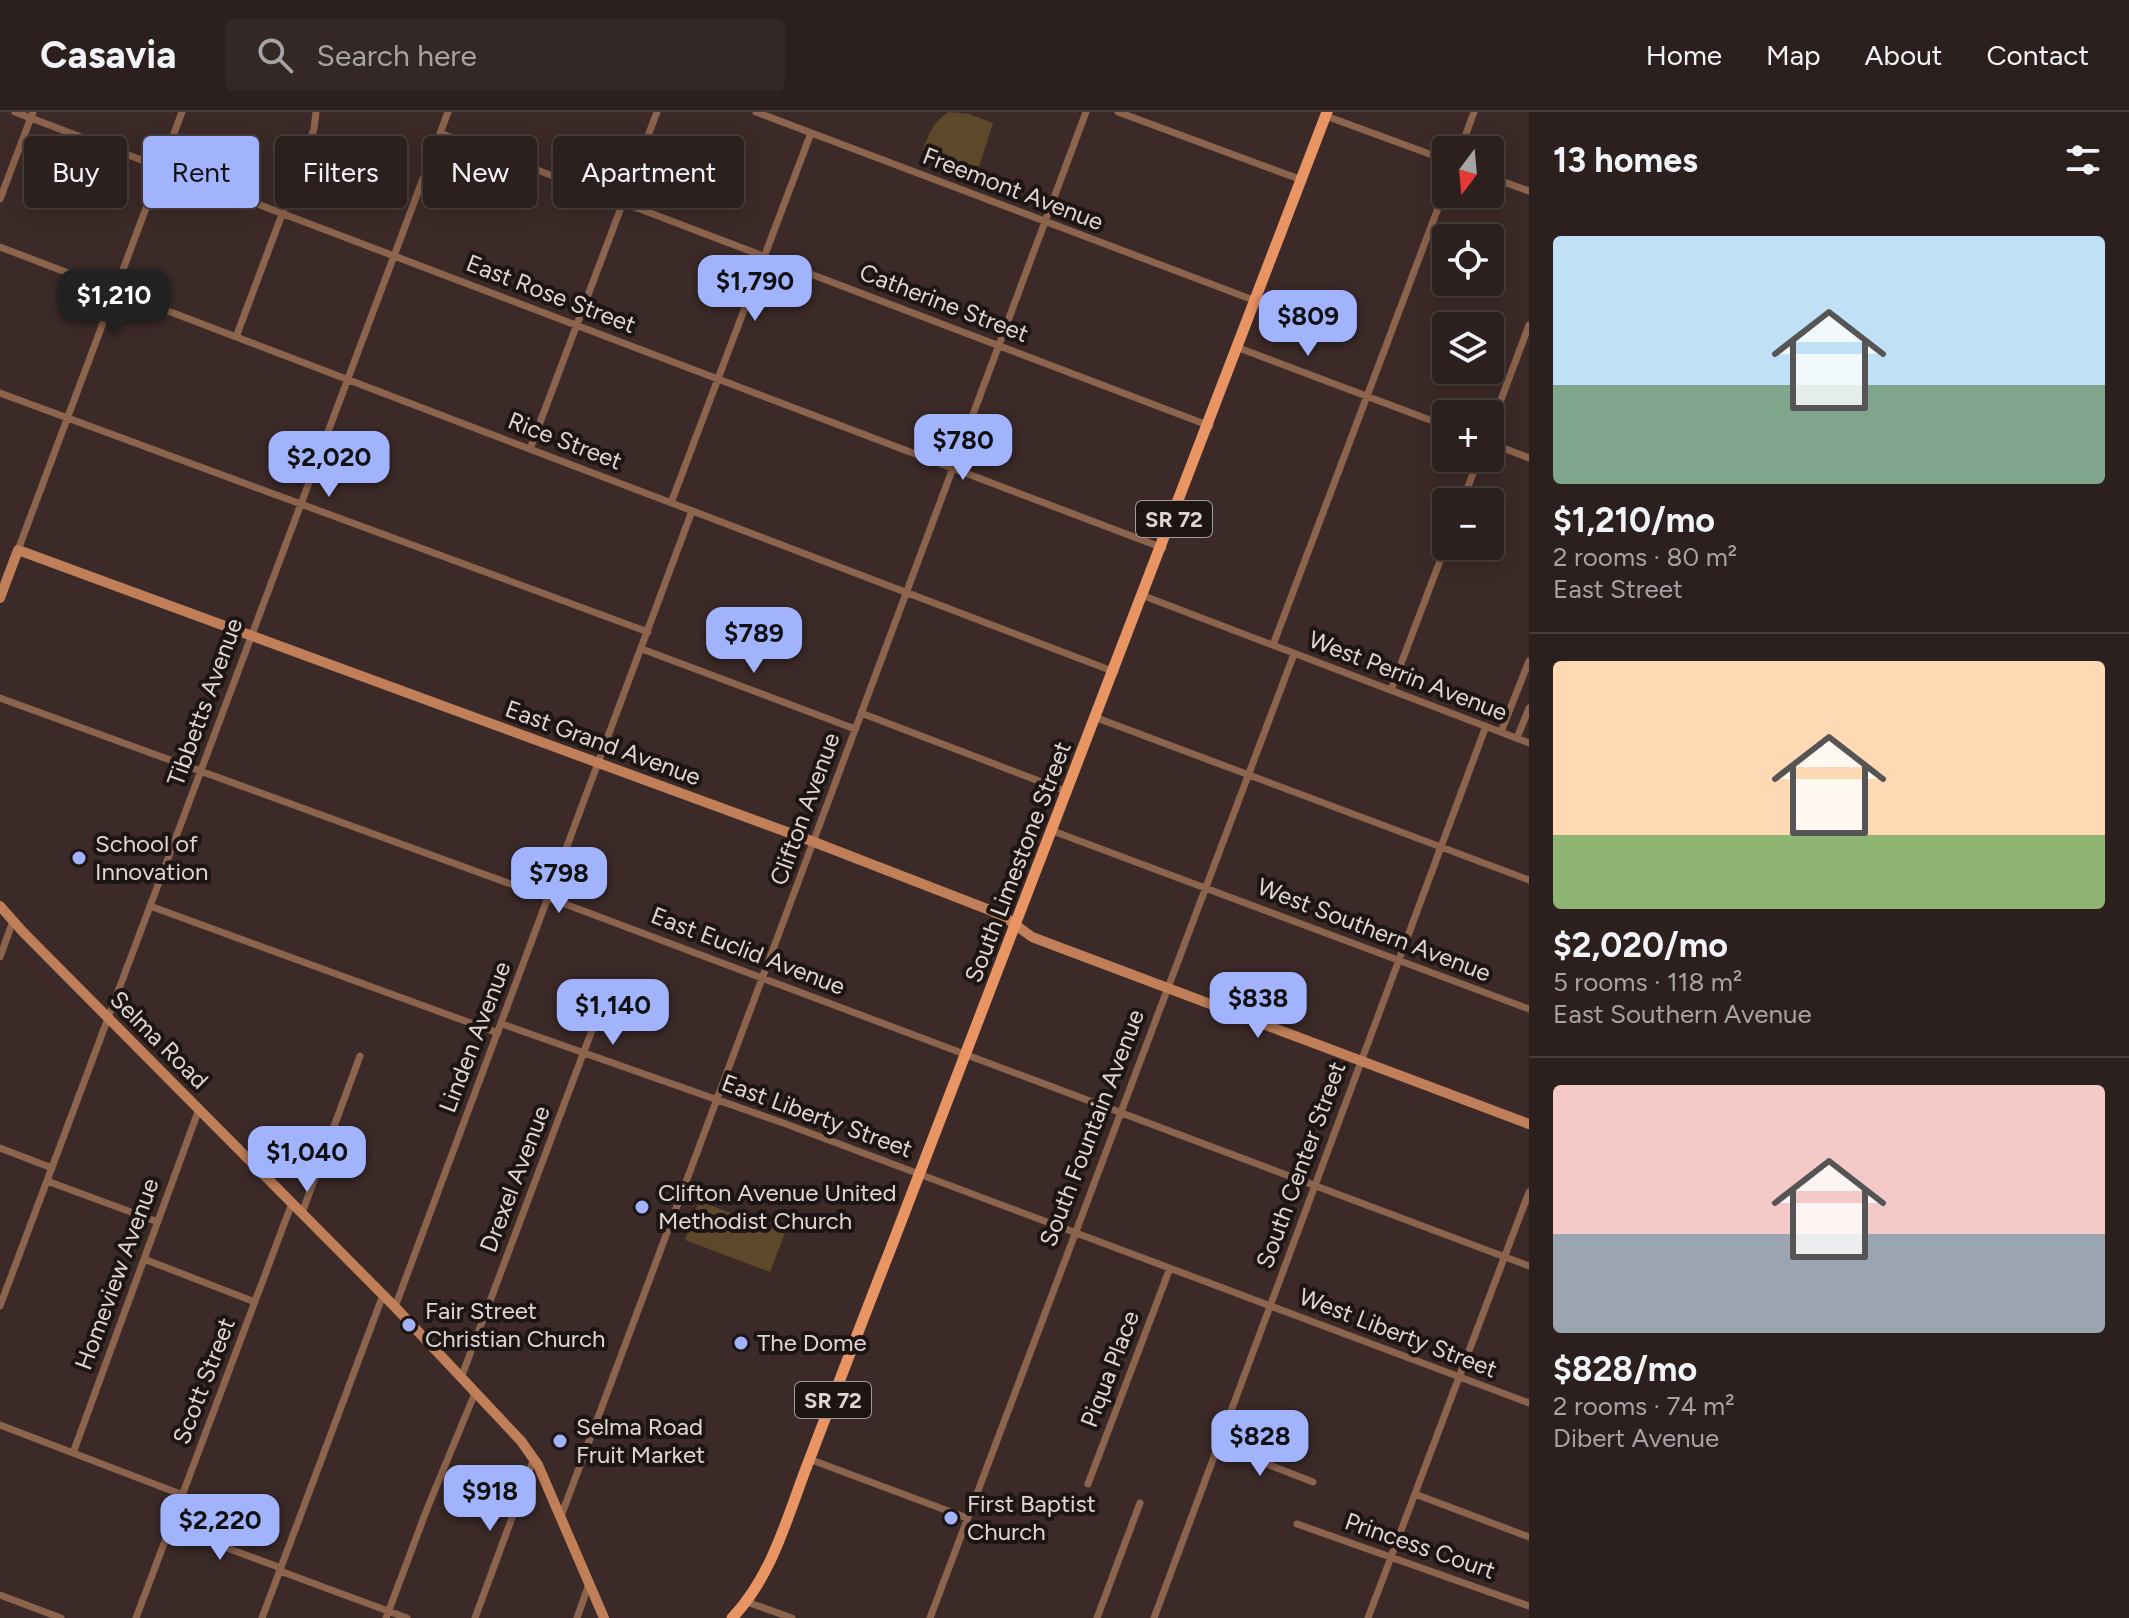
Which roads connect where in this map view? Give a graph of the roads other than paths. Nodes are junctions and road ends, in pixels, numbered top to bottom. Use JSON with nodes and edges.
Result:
{"nodes":[{"id":1,"x":15,"y":112,"type":"edge"},
{"id":2,"x":182,"y":112,"type":"edge"},
{"id":3,"x":316,"y":112,"type":"edge"},
{"id":4,"x":448,"y":112,"type":"edge"},
{"id":5,"x":657,"y":112,"type":"edge"},
{"id":6,"x":756,"y":112,"type":"edge"},
{"id":7,"x":1086,"y":112,"type":"edge"},
{"id":8,"x":1118,"y":112,"type":"edge"},
{"id":9,"x":1474,"y":112,"type":"edge"},
{"id":10,"x":1326,"y":114,"type":"edge"},
{"id":11,"x":32,"y":115,"type":"edge"},
{"id":12,"x":440,"y":133,"type":"junction"},
{"id":13,"x":811,"y":133,"type":"junction"},
{"id":14,"x":172,"y":136,"type":"edge"},
{"id":15,"x":648,"y":136,"type":"edge"},
{"id":16,"x":1465,"y":136,"type":"edge"},
{"id":17,"x":1432,"y":155,"type":"edge"},
{"id":18,"x":143,"y":160,"type":"edge"},
{"id":19,"x":553,"y":176,"type":"edge"},
{"id":20,"x":1302,"y":180,"type":"junction"},
{"id":21,"x":1504,"y":182,"type":"edge"},
{"id":22,"x":1529,"y":191,"type":"edge"},
{"id":23,"x":0,"y":199,"type":"edge"},
{"id":24,"x":259,"y":204,"type":"edge"},
{"id":25,"x":145,"y":208,"type":"edge"},
{"id":26,"x":622,"y":208,"type":"edge"},
{"id":27,"x":637,"y":208,"type":"edge"},
{"id":28,"x":1438,"y":208,"type":"edge"},
{"id":29,"x":282,"y":213,"type":"junction"},
{"id":30,"x":1045,"y":221,"type":"junction"},
{"id":31,"x":0,"y":247,"type":"edge"},
{"id":32,"x":393,"y":256,"type":"junction"},
{"id":33,"x":764,"y":256,"type":"junction"},
{"id":34,"x":115,"y":291,"type":"junction"},
{"id":35,"x":1256,"y":301,"type":"junction"},
{"id":36,"x":1529,"y":325,"type":"edge"},
{"id":37,"x":578,"y":326,"type":"junction"},
{"id":38,"x":236,"y":337,"type":"junction"},
{"id":39,"x":998,"y":345,"type":"junction"},
{"id":40,"x":1239,"y":348,"type":"junction"},
{"id":41,"x":347,"y":379,"type":"junction"},
{"id":42,"x":718,"y":379,"type":"junction"},
{"id":43,"x":0,"y":393,"type":"edge"},
{"id":44,"x":1367,"y":396,"type":"junction"},
{"id":45,"x":1501,"y":400,"type":"edge"},
{"id":46,"x":67,"y":418,"type":"junction"},
{"id":47,"x":1432,"y":421,"type":"edge"},
{"id":48,"x":1210,"y":426,"type":"junction"},
{"id":49,"x":1504,"y":448,"type":"edge"},
{"id":50,"x":530,"y":449,"type":"junction"},
{"id":51,"x":1529,"y":458,"type":"edge"},
{"id":52,"x":952,"y":468,"type":"junction"},
{"id":53,"x":671,"y":503,"type":"junction"},
{"id":54,"x":300,"y":505,"type":"junction"},
{"id":55,"x":692,"y":511,"type":"junction"},
{"id":56,"x":1163,"y":548,"type":"junction"},
{"id":57,"x":18,"y":550,"type":"junction"},
{"id":58,"x":1440,"y":560,"type":"edge"},
{"id":59,"x":906,"y":592,"type":"junction"},
{"id":60,"x":1144,"y":596,"type":"junction"},
{"id":61,"x":0,"y":598,"type":"edge"},
{"id":62,"x":648,"y":632,"type":"junction"},
{"id":63,"x":251,"y":636,"type":"junction"},
{"id":64,"x":1273,"y":645,"type":"junction"},
{"id":65,"x":642,"y":649,"type":"junction"},
{"id":66,"x":1294,"y":654,"type":"junction"},
{"id":67,"x":1529,"y":661,"type":"edge"},
{"id":68,"x":1115,"y":672,"type":"junction"},
{"id":69,"x":1391,"y":690,"type":"junction"},
{"id":70,"x":0,"y":698,"type":"edge"},
{"id":71,"x":1529,"y":708,"type":"edge"},
{"id":72,"x":861,"y":713,"type":"junction"},
{"id":73,"x":1097,"y":718,"type":"junction"},
{"id":74,"x":1486,"y":726,"type":"junction"},
{"id":75,"x":855,"y":729,"type":"junction"},
{"id":76,"x":1501,"y":732,"type":"junction"},
{"id":77,"x":1517,"y":738,"type":"junction"},
{"id":78,"x":1529,"y":743,"type":"edge"},
{"id":79,"x":599,"y":763,"type":"junction"},
{"id":80,"x":200,"y":772,"type":"junction"},
{"id":81,"x":1248,"y":774,"type":"junction"},
{"id":82,"x":1068,"y":792,"type":"junction"},
{"id":83,"x":1053,"y":831,"type":"junction"},
{"id":84,"x":814,"y":842,"type":"junction"},
{"id":85,"x":1441,"y":847,"type":"junction"},
{"id":86,"x":1529,"y":880,"type":"edge"},
{"id":87,"x":1205,"y":888,"type":"junction"},
{"id":88,"x":549,"y":898,"type":"junction"},
{"id":89,"x":0,"y":906,"type":"edge"},
{"id":90,"x":150,"y":906,"type":"junction"},
{"id":91,"x":13,"y":921,"type":"junction"},
{"id":92,"x":1018,"y":926,"type":"junction"},
{"id":93,"x":0,"y":957,"type":"edge"},
{"id":94,"x":1398,"y":960,"type":"junction"},
{"id":95,"x":763,"y":978,"type":"junction"},
{"id":96,"x":1168,"y":987,"type":"junction"},
{"id":97,"x":606,"y":993,"type":"dead end"},
{"id":98,"x":1529,"y":1009,"type":"edge"},
{"id":99,"x":108,"y":1018,"type":"junction"},
{"id":100,"x":500,"y":1028,"type":"junction"},
{"id":101,"x":583,"y":1053,"type":"junction"},
{"id":102,"x":967,"y":1054,"type":"junction"},
{"id":103,"x":360,"y":1056,"type":"dead end"},
{"id":104,"x":1361,"y":1060,"type":"junction"},
{"id":105,"x":718,"y":1099,"type":"junction"},
{"id":106,"x":199,"y":1109,"type":"junction"},
{"id":107,"x":1120,"y":1112,"type":"junction"},
{"id":108,"x":1529,"y":1124,"type":"edge"},
{"id":109,"x":0,"y":1148,"type":"edge"},
{"id":110,"x":52,"y":1168,"type":"junction"},
{"id":111,"x":919,"y":1174,"type":"junction"},
{"id":112,"x":47,"y":1181,"type":"junction"},
{"id":113,"x":1315,"y":1185,"type":"junction"},
{"id":114,"x":1529,"y":1192,"type":"edge"},
{"id":115,"x":292,"y":1203,"type":"junction"},
{"id":116,"x":302,"y":1213,"type":"junction"},
{"id":117,"x":158,"y":1222,"type":"junction"},
{"id":118,"x":1074,"y":1232,"type":"junction"},
{"id":119,"x":1505,"y":1256,"type":"junction"},
{"id":120,"x":144,"y":1259,"type":"junction"},
{"id":121,"x":1529,"y":1266,"type":"edge"},
{"id":122,"x":1170,"y":1268,"type":"junction"},
{"id":123,"x":383,"y":1295,"type":"junction"},
{"id":124,"x":255,"y":1302,"type":"junction"},
{"id":125,"x":0,"y":1306,"type":"edge"},
{"id":126,"x":1270,"y":1306,"type":"junction"},
{"id":127,"x":395,"y":1307,"type":"junction"},
{"id":128,"x":1459,"y":1377,"type":"junction"},
{"id":129,"x":461,"y":1378,"type":"junction"},
{"id":130,"x":475,"y":1393,"type":"junction"},
{"id":131,"x":1529,"y":1403,"type":"edge"},
{"id":132,"x":0,"y":1425,"type":"edge"},
{"id":133,"x":1218,"y":1445,"type":"junction"},
{"id":134,"x":73,"y":1453,"type":"junction"},
{"id":135,"x":534,"y":1458,"type":"junction"},
{"id":136,"x":809,"y":1459,"type":"junction"},
{"id":137,"x":1313,"y":1482,"type":"dead end"},
{"id":138,"x":1088,"y":1484,"type":"dead end"},
{"id":139,"x":1415,"y":1494,"type":"junction"},
{"id":140,"x":183,"y":1495,"type":"junction"},
{"id":141,"x":1140,"y":1503,"type":"dead end"},
{"id":142,"x":967,"y":1518,"type":"junction"},
{"id":143,"x":560,"y":1519,"type":"junction"},
{"id":144,"x":1297,"y":1524,"type":"dead end"},
{"id":145,"x":171,"y":1527,"type":"junction"},
{"id":146,"x":1529,"y":1537,"type":"edge"},
{"id":147,"x":1391,"y":1559,"type":"junction"},
{"id":148,"x":280,"y":1570,"type":"junction"},
{"id":149,"x":589,"y":1584,"type":"junction"},
{"id":150,"x":0,"y":1595,"type":"edge"},
{"id":151,"x":747,"y":1602,"type":"junction"},
{"id":152,"x":1529,"y":1606,"type":"edge"},
{"id":153,"x":388,"y":1615,"type":"edge"},
{"id":154,"x":61,"y":1618,"type":"edge"},
{"id":155,"x":136,"y":1618,"type":"edge"},
{"id":156,"x":262,"y":1618,"type":"edge"},
{"id":157,"x":407,"y":1618,"type":"edge"},
{"id":158,"x":475,"y":1618,"type":"edge"},
{"id":159,"x":577,"y":1618,"type":"edge"},
{"id":160,"x":604,"y":1618,"type":"edge"},
{"id":161,"x":732,"y":1618,"type":"edge"},
{"id":162,"x":792,"y":1618,"type":"edge"},
{"id":163,"x":930,"y":1618,"type":"edge"},
{"id":164,"x":1097,"y":1618,"type":"edge"},
{"id":165,"x":1154,"y":1618,"type":"edge"},
{"id":166,"x":1368,"y":1618,"type":"edge"}],
"edges":[{"from":1,"to":11,"type":"street","name":"East Rose Street"},
{"from":2,"to":14,"type":"street"},
{"from":3,"to":29,"type":"street"},
{"from":4,"to":12,"type":"street","name":"Tibbetts Avenue"},
{"from":5,"to":15,"type":"street"},
{"from":6,"to":13,"type":"street","name":"Freemont Avenue"},
{"from":7,"to":30,"type":"street","name":"Clifton Avenue"},
{"from":8,"to":20,"type":"street"},
{"from":9,"to":16,"type":"street"},
{"from":10,"to":17,"type":"street"},
{"from":10,"to":20,"type":"main road","name":"South Limestone Street","number":"SR 72"},
{"from":11,"to":18,"type":"street","name":"East Rose Street"},
{"from":11,"to":23,"type":"street"},
{"from":12,"to":19,"type":"street","name":"Catherine Street"},
{"from":12,"to":32,"type":"street","name":"Tibbetts Avenue"},
{"from":13,"to":30,"type":"street","name":"Freemont Avenue"},
{"from":13,"to":33,"type":"street"},
{"from":20,"to":35,"type":"main road","name":"South Limestone Street","number":"SR 72"},
{"from":21,"to":22,"type":"street"},
{"from":24,"to":29,"type":"street","name":"East Rose Street"},
{"from":25,"to":34,"type":"street"},
{"from":26,"to":37,"type":"street"},
{"from":27,"to":33,"type":"street","name":"Catherine Street"},
{"from":28,"to":44,"type":"street"},
{"from":29,"to":32,"type":"street","name":"East Rose Street"},
{"from":29,"to":38,"type":"street"},
{"from":30,"to":35,"type":"street","name":"Freemont Avenue"},
{"from":30,"to":39,"type":"street","name":"Clifton Avenue"},
{"from":31,"to":34,"type":"street","name":"Rice Street"},
{"from":32,"to":37,"type":"street","name":"East Rose Street"},
{"from":32,"to":41,"type":"street","name":"Tibbetts Avenue"},
{"from":33,"to":39,"type":"street","name":"Catherine Street"},
{"from":33,"to":42,"type":"street"},
{"from":34,"to":38,"type":"street","name":"Rice Street"},
{"from":34,"to":46,"type":"street"},
{"from":35,"to":40,"type":"main road","name":"South Limestone Street","number":"SR 72"},
{"from":36,"to":45,"type":"street"},
{"from":37,"to":42,"type":"street","name":"East Rose Street"},
{"from":37,"to":50,"type":"street"},
{"from":38,"to":41,"type":"street","name":"Rice Street"},
{"from":39,"to":48,"type":"street","name":"Catherine Street"},
{"from":39,"to":52,"type":"street","name":"Clifton Avenue"},
{"from":40,"to":44,"type":"street"},
{"from":40,"to":48,"type":"main road","name":"South Limestone Street","number":"SR 72"},
{"from":41,"to":50,"type":"street","name":"Rice Street"},
{"from":41,"to":54,"type":"street","name":"Tibbetts Avenue"},
{"from":42,"to":52,"type":"street","name":"East Rose Street"},
{"from":42,"to":53,"type":"street"},
{"from":43,"to":46,"type":"street"},
{"from":44,"to":47,"type":"street"},
{"from":44,"to":64,"type":"street"},
{"from":46,"to":54,"type":"street"},
{"from":46,"to":57,"type":"street"},
{"from":48,"to":56,"type":"main road","name":"South Limestone Street","number":"SR 72"},
{"from":49,"to":51,"type":"street"},
{"from":50,"to":53,"type":"street","name":"Rice Street"},
{"from":52,"to":56,"type":"street","name":"East Rose Street"},
{"from":52,"to":59,"type":"street","name":"Clifton Avenue"},
{"from":53,"to":55,"type":"street","name":"Rice Street"},
{"from":54,"to":62,"type":"street"},
{"from":54,"to":63,"type":"street","name":"Tibbetts Avenue"},
{"from":55,"to":59,"type":"street","name":"Rice Street"},
{"from":55,"to":62,"type":"street","name":"Linden Avenue"},
{"from":56,"to":60,"type":"main road","name":"South Limestone Street","number":"SR 72"},
{"from":57,"to":61,"type":"street"},
{"from":57,"to":63,"type":"street","name":"East Grand Avenue"},
{"from":58,"to":69,"type":"street"},
{"from":59,"to":68,"type":"street","name":"Rice Street"},
{"from":59,"to":72,"type":"street","name":"Clifton Avenue"},
{"from":60,"to":64,"type":"street","name":"West Perrin Avenue"},
{"from":60,"to":68,"type":"main road","name":"South Limestone Street","number":"SR 72"},
{"from":62,"to":65,"type":"street","name":"Linden Avenue"},
{"from":63,"to":79,"type":"street","name":"East Grand Avenue"},
{"from":63,"to":80,"type":"street","name":"Tibbetts Avenue"},
{"from":64,"to":66,"type":"street","name":"West Perrin Avenue"},
{"from":65,"to":75,"type":"street"},
{"from":65,"to":79,"type":"street","name":"Linden Avenue"},
{"from":66,"to":69,"type":"street","name":"West Perrin Avenue"},
{"from":66,"to":81,"type":"street","name":"South Fountain Avenue"},
{"from":67,"to":76,"type":"street"},
{"from":68,"to":73,"type":"main road","name":"South Limestone Street","number":"SR 72"},
{"from":69,"to":74,"type":"street","name":"West Perrin Avenue"},
{"from":70,"to":80,"type":"street","name":"East Euclid Avenue"},
{"from":71,"to":77,"type":"street"},
{"from":72,"to":75,"type":"street","name":"Clifton Avenue"},
{"from":72,"to":82,"type":"street"},
{"from":73,"to":81,"type":"street"},
{"from":73,"to":82,"type":"main road","name":"South Limestone Street","number":"SR 72"},
{"from":74,"to":76,"type":"street","name":"West Perrin Avenue"},
{"from":74,"to":85,"type":"street","name":"South Center Street"},
{"from":75,"to":84,"type":"street","name":"Clifton Avenue"},
{"from":76,"to":77,"type":"street","name":"West Perrin Avenue"},
{"from":77,"to":78,"type":"street","name":"West Perrin Avenue"},
{"from":79,"to":84,"type":"street","name":"East Grand Avenue"},
{"from":79,"to":88,"type":"street","name":"Linden Avenue"},
{"from":80,"to":88,"type":"street","name":"East Euclid Avenue"},
{"from":80,"to":90,"type":"street","name":"Tibbetts Avenue"},
{"from":81,"to":85,"type":"street"},
{"from":81,"to":87,"type":"street","name":"South Fountain Avenue"},
{"from":82,"to":83,"type":"main road","name":"South Limestone Street","number":"SR 72"},
{"from":83,"to":87,"type":"street","name":"West Southern Avenue"},
{"from":83,"to":92,"type":"main road","name":"South Limestone Street","number":"SR 72"},
{"from":84,"to":92,"type":"street","name":"East Grand Avenue"},
{"from":84,"to":95,"type":"street","name":"Clifton Avenue"},
{"from":85,"to":86,"type":"street"},
{"from":85,"to":94,"type":"street","name":"South Center Street"},
{"from":87,"to":94,"type":"street","name":"West Southern Avenue"},
{"from":87,"to":96,"type":"street","name":"South Fountain Avenue"},
{"from":88,"to":95,"type":"street","name":"East Euclid Avenue"},
{"from":88,"to":100,"type":"street","name":"Linden Avenue"},
{"from":89,"to":91,"type":"street","name":"Selma Road"},
{"from":90,"to":99,"type":"street","name":"Tibbetts Avenue"},
{"from":90,"to":100,"type":"street","name":"East Liberty Street"},
{"from":91,"to":93,"type":"street"},
{"from":91,"to":99,"type":"street","name":"Selma Road"},
{"from":92,"to":96,"type":"street","name":"East Grand Avenue"},
{"from":92,"to":102,"type":"main road","name":"South Limestone Street","number":"SR 72"},
{"from":94,"to":98,"type":"street","name":"West Southern Avenue"},
{"from":94,"to":104,"type":"street","name":"South Center Street"},
{"from":95,"to":102,"type":"street","name":"East Euclid Avenue"},
{"from":95,"to":105,"type":"street","name":"Clifton Avenue"},
{"from":96,"to":104,"type":"street","name":"East Grand Avenue"},
{"from":96,"to":107,"type":"street","name":"South Fountain Avenue"},
{"from":97,"to":101,"type":"street","name":"Drexel Avenue"},
{"from":99,"to":106,"type":"street","name":"Selma Road"},
{"from":99,"to":110,"type":"street","name":"Tibbetts Avenue"},
{"from":100,"to":101,"type":"street","name":"East Liberty Street"},
{"from":100,"to":127,"type":"street","name":"Linden Avenue"},
{"from":101,"to":105,"type":"street","name":"East Liberty Street"},
{"from":101,"to":129,"type":"street","name":"Drexel Avenue"},
{"from":102,"to":107,"type":"street","name":"East Euclid Avenue"},
{"from":102,"to":111,"type":"main road","name":"South Limestone Street","number":"SR 72"},
{"from":103,"to":116,"type":"street"},
{"from":104,"to":108,"type":"street","name":"East Grand Avenue"},
{"from":104,"to":113,"type":"street","name":"South Center Street"},
{"from":105,"to":111,"type":"street","name":"East Liberty Street"},
{"from":105,"to":143,"type":"street","name":"Clifton Avenue"},
{"from":106,"to":115,"type":"street","name":"Selma Road"},
{"from":106,"to":117,"type":"street","name":"Homeview Avenue"},
{"from":107,"to":113,"type":"street","name":"East Euclid Avenue"},
{"from":107,"to":118,"type":"street","name":"South Fountain Avenue"},
{"from":109,"to":110,"type":"street"},
{"from":110,"to":112,"type":"street","name":"Tibbetts Avenue"},
{"from":111,"to":118,"type":"street","name":"East Liberty Street"},
{"from":111,"to":136,"type":"main road","name":"South Limestone Street","number":"SR 72"},
{"from":112,"to":117,"type":"street"},
{"from":112,"to":125,"type":"street","name":"Tibbetts Avenue"},
{"from":113,"to":119,"type":"street","name":"East Euclid Avenue"},
{"from":113,"to":126,"type":"street","name":"South Center Street"},
{"from":114,"to":119,"type":"street"},
{"from":115,"to":116,"type":"street","name":"Selma Road"},
{"from":115,"to":124,"type":"street","name":"Scott Street"},
{"from":116,"to":123,"type":"street","name":"Selma Road"},
{"from":117,"to":120,"type":"street","name":"Homeview Avenue"},
{"from":118,"to":122,"type":"street","name":"West Liberty Street"},
{"from":118,"to":142,"type":"street","name":"South Fountain Avenue"},
{"from":119,"to":121,"type":"street","name":"East Euclid Avenue"},
{"from":119,"to":128,"type":"street"},
{"from":120,"to":124,"type":"street"},
{"from":120,"to":134,"type":"street","name":"Homeview Avenue"},
{"from":122,"to":126,"type":"street","name":"West Liberty Street"},
{"from":122,"to":138,"type":"street","name":"Piqua Place"},
{"from":123,"to":127,"type":"street","name":"Selma Road"},
{"from":123,"to":148,"type":"street"},
{"from":124,"to":140,"type":"street","name":"Scott Street"},
{"from":126,"to":128,"type":"street","name":"West Liberty Street"},
{"from":126,"to":133,"type":"street","name":"South Center Street"},
{"from":127,"to":129,"type":"street","name":"Selma Road"},
{"from":128,"to":131,"type":"street","name":"West Liberty Street"},
{"from":128,"to":139,"type":"street"},
{"from":129,"to":130,"type":"street","name":"Selma Road"},
{"from":130,"to":135,"type":"street","name":"Selma Road"},
{"from":130,"to":153,"type":"street"},
{"from":132,"to":134,"type":"street"},
{"from":133,"to":137,"type":"street"},
{"from":133,"to":165,"type":"street","name":"South Center Street"},
{"from":134,"to":140,"type":"street"},
{"from":135,"to":143,"type":"street","name":"Selma Road"},
{"from":135,"to":158,"type":"street"},
{"from":136,"to":142,"type":"street"},
{"from":136,"to":151,"type":"main road","name":"South Limestone Street","number":"SR 72"},
{"from":139,"to":146,"type":"street"},
{"from":139,"to":147,"type":"street"},
{"from":140,"to":145,"type":"street","name":"Scott Street"},
{"from":141,"to":164,"type":"street"},
{"from":142,"to":163,"type":"street","name":"South Fountain Avenue"},
{"from":143,"to":149,"type":"street","name":"Selma Road"},
{"from":144,"to":147,"type":"street","name":"Princess Court"},
{"from":145,"to":148,"type":"street"},
{"from":145,"to":155,"type":"street","name":"Scott Street"},
{"from":147,"to":152,"type":"street","name":"Princess Court"},
{"from":147,"to":166,"type":"street"},
{"from":148,"to":153,"type":"street"},
{"from":148,"to":156,"type":"street"},
{"from":149,"to":159,"type":"street"},
{"from":149,"to":160,"type":"street","name":"Selma Road"},
{"from":150,"to":154,"type":"street"},
{"from":151,"to":161,"type":"main road","name":"South Limestone Street","number":"SR 72"},
{"from":151,"to":162,"type":"street"},
{"from":153,"to":157,"type":"street"}]}
